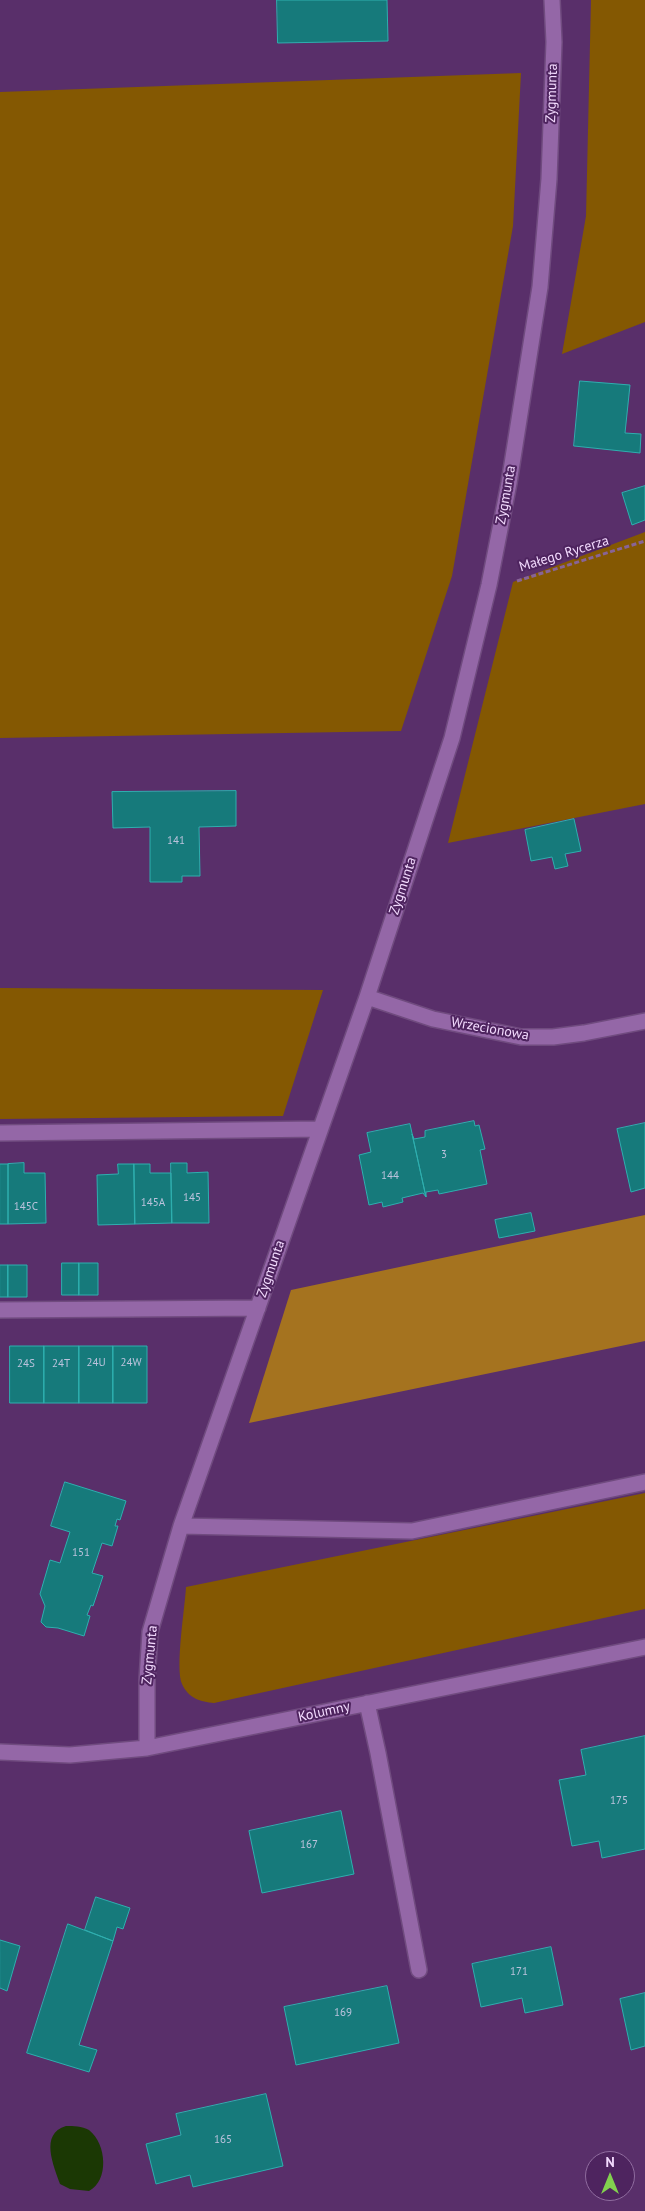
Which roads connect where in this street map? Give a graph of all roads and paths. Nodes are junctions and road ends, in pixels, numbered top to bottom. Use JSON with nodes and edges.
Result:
{"nodes":[{"id":1,"x":552,"y":0,"type":"edge"},
{"id":2,"x":645,"y":541,"type":"edge"},
{"id":3,"x":489,"y":585,"type":"junction"},
{"id":4,"x":367,"y":997,"type":"junction"},
{"id":5,"x":645,"y":1021,"type":"edge"},
{"id":6,"x":320,"y":1129,"type":"junction"},
{"id":7,"x":0,"y":1133,"type":"edge"},
{"id":8,"x":258,"y":1308,"type":"junction"},
{"id":9,"x":0,"y":1310,"type":"edge"},
{"id":10,"x":645,"y":1482,"type":"edge"},
{"id":11,"x":181,"y":1526,"type":"junction"},
{"id":12,"x":645,"y":1647,"type":"edge"},
{"id":13,"x":367,"y":1703,"type":"junction"},
{"id":14,"x":147,"y":1748,"type":"junction"},
{"id":15,"x":0,"y":1752,"type":"edge"},
{"id":16,"x":418,"y":1970,"type":"dead end"}],
"edges":[{"from":1,"to":3,"type":"street","name":"Zygmunta"},
{"from":2,"to":3,"type":"path","name":"Małego Rycerza"},
{"from":3,"to":4,"type":"street","name":"Zygmunta"},
{"from":4,"to":5,"type":"street","name":"Wrzecionowa"},
{"from":4,"to":6,"type":"street","name":"Zygmunta"},
{"from":6,"to":7,"type":"street"},
{"from":6,"to":8,"type":"street","name":"Zygmunta"},
{"from":8,"to":9,"type":"street"},
{"from":8,"to":11,"type":"street","name":"Zygmunta"},
{"from":10,"to":11,"type":"street"},
{"from":11,"to":14,"type":"street","name":"Zygmunta"},
{"from":12,"to":13,"type":"street","name":"Kolumny"},
{"from":13,"to":14,"type":"street","name":"Kolumny"},
{"from":13,"to":16,"type":"street"},
{"from":14,"to":15,"type":"street","name":"Kolumny"}]}
